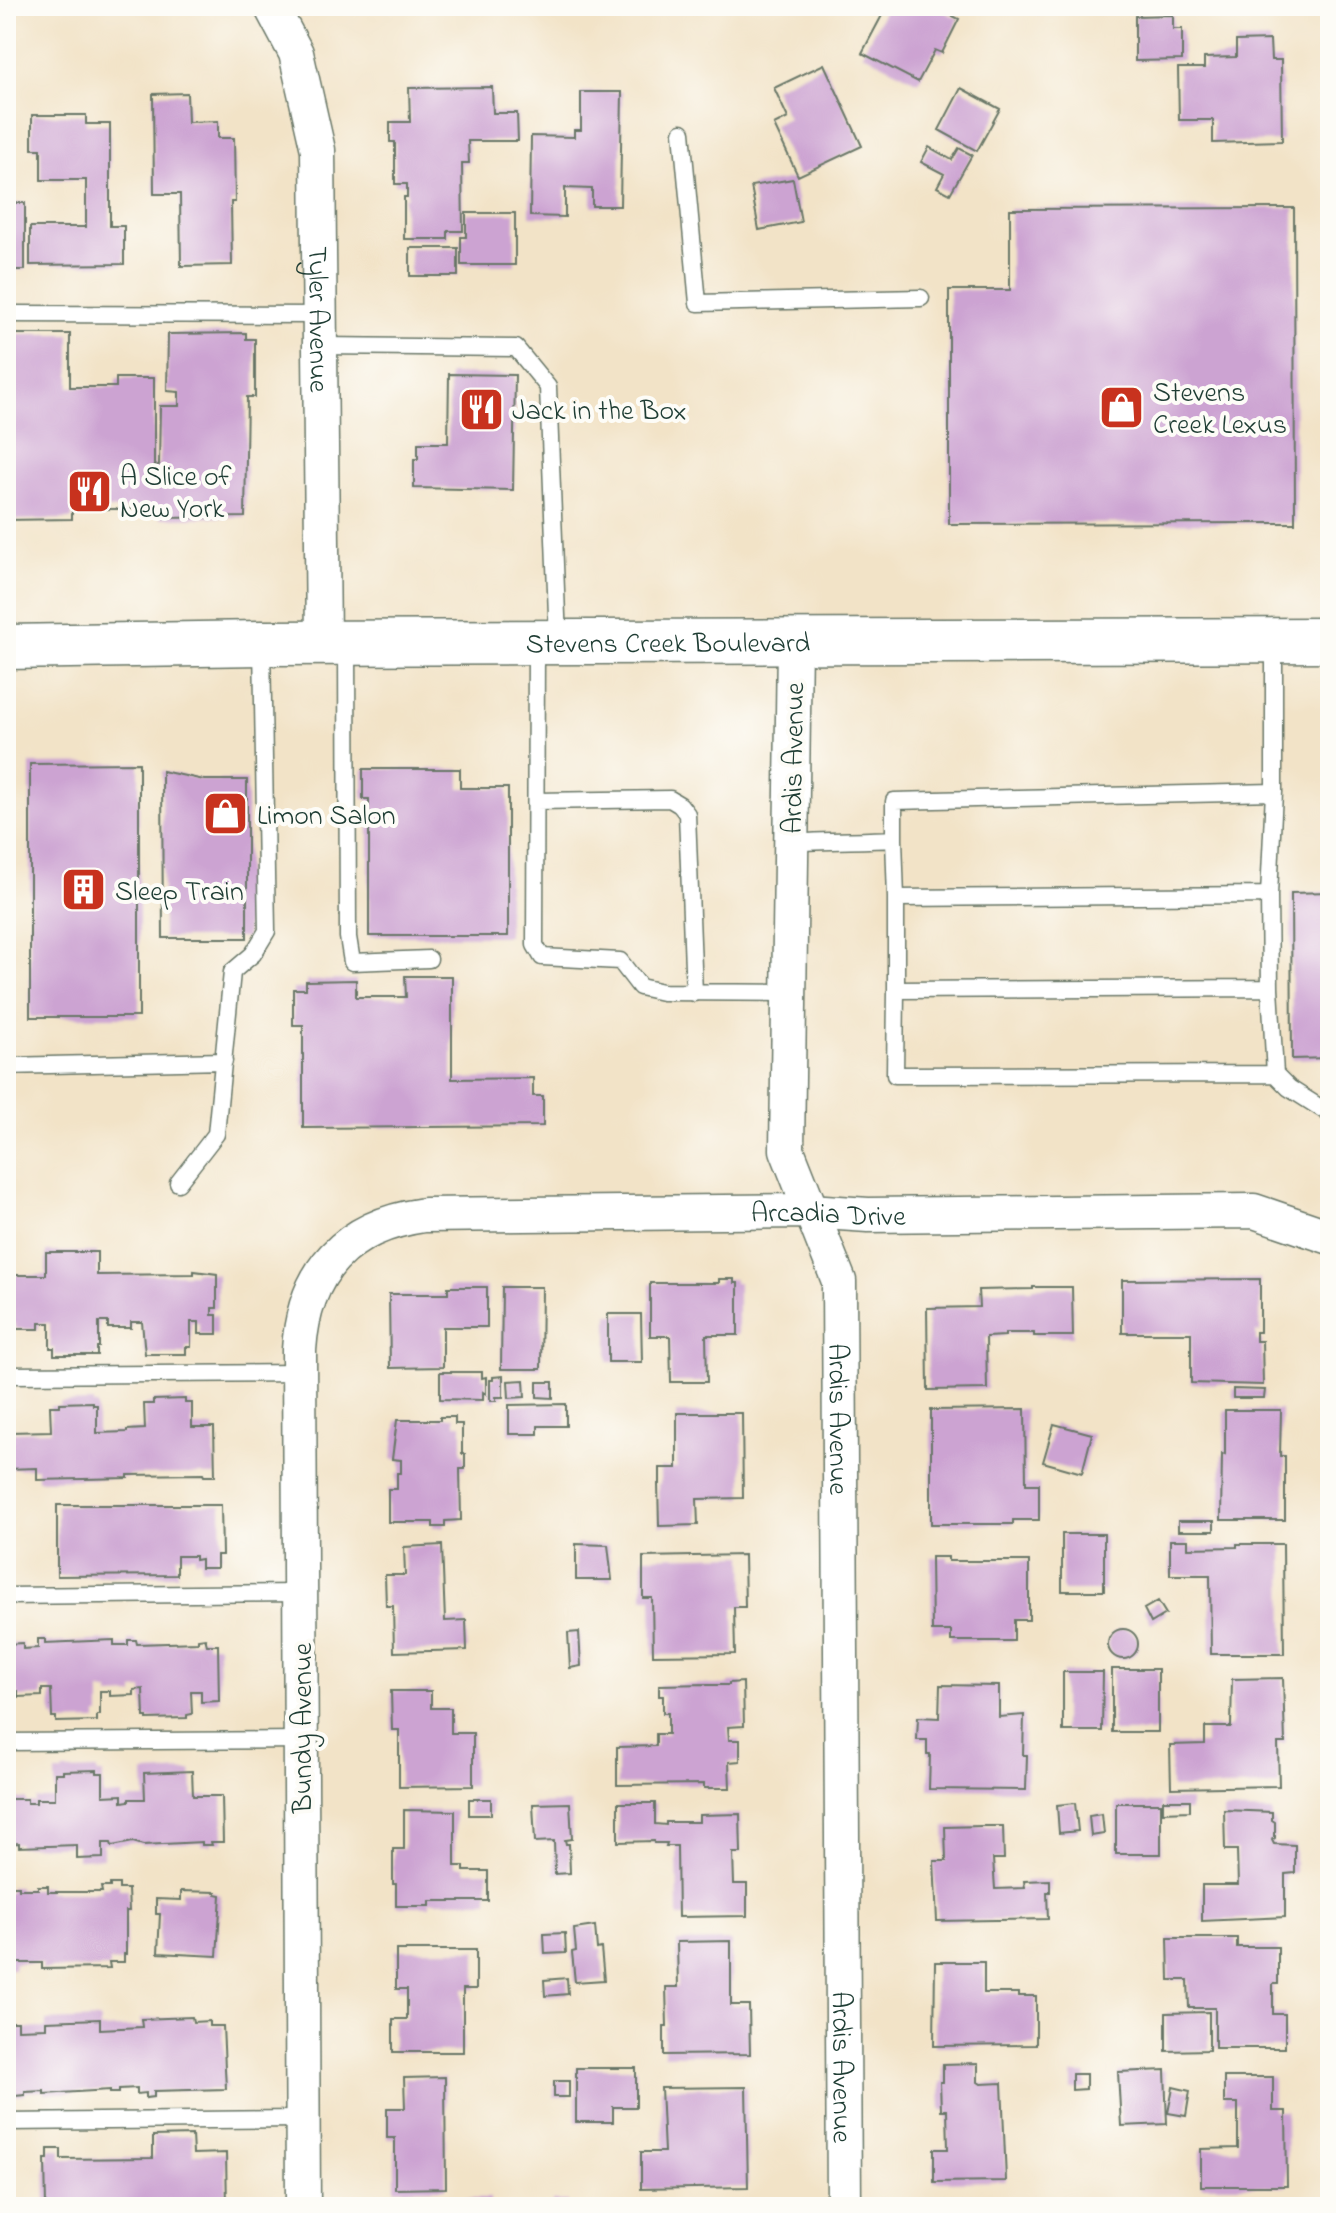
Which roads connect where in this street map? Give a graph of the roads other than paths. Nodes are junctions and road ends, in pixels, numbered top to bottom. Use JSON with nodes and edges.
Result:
{"nodes":[{"id":1,"x":271,"y":6,"type":"edge"},
{"id":2,"x":682,"y":132,"type":"dead end"},
{"id":3,"x":921,"y":298,"type":"dead end"},
{"id":4,"x":6,"y":314,"type":"edge"},
{"id":5,"x":320,"y":330,"type":"junction"},
{"id":6,"x":1274,"y":640,"type":"junction"},
{"id":7,"x":1330,"y":640,"type":"edge"},
{"id":8,"x":262,"y":643,"type":"junction"},
{"id":9,"x":335,"y":643,"type":"junction"},
{"id":10,"x":547,"y":643,"type":"junction"},
{"id":11,"x":794,"y":643,"type":"junction"},
{"id":12,"x":6,"y":647,"type":"edge"},
{"id":13,"x":1274,"y":792,"type":"junction"},
{"id":14,"x":536,"y":801,"type":"junction"},
{"id":15,"x":894,"y":839,"type":"junction"},
{"id":16,"x":791,"y":843,"type":"junction"},
{"id":17,"x":1269,"y":895,"type":"junction"},
{"id":18,"x":896,"y":898,"type":"junction"},
{"id":19,"x":429,"y":959,"type":"dead end"},
{"id":20,"x":1270,"y":988,"type":"junction"},
{"id":21,"x":896,"y":990,"type":"junction"},
{"id":22,"x":694,"y":993,"type":"junction"},
{"id":23,"x":789,"y":993,"type":"junction"},
{"id":24,"x":224,"y":1061,"type":"junction"},
{"id":25,"x":6,"y":1066,"type":"edge"},
{"id":26,"x":1275,"y":1074,"type":"junction"},
{"id":27,"x":1330,"y":1114,"type":"edge"},
{"id":28,"x":178,"y":1183,"type":"dead end"},
{"id":29,"x":810,"y":1211,"type":"junction"},
{"id":30,"x":1330,"y":1237,"type":"edge"},
{"id":31,"x":334,"y":1257,"type":"joint"},
{"id":32,"x":300,"y":1373,"type":"junction"},
{"id":33,"x":9,"y":1375,"type":"dead end"},
{"id":34,"x":300,"y":1593,"type":"junction"},
{"id":35,"x":6,"y":1596,"type":"edge"},
{"id":36,"x":301,"y":1740,"type":"junction"},
{"id":37,"x":6,"y":1742,"type":"edge"},
{"id":38,"x":302,"y":2119,"type":"junction"},
{"id":39,"x":6,"y":2122,"type":"edge"},
{"id":40,"x":303,"y":2207,"type":"edge"},
{"id":41,"x":844,"y":2207,"type":"edge"}],
"edges":[{"from":1,"to":5,"type":"street","name":"Tyler Avenue"},
{"from":2,"to":3,"type":"lane"},
{"from":4,"to":5,"type":"lane"},
{"from":5,"to":9,"type":"street","name":"Tyler Avenue"},
{"from":5,"to":10,"type":"lane"},
{"from":6,"to":7,"type":"main road","name":"Stevens Creek Boulevard"},
{"from":6,"to":11,"type":"main road","name":"Stevens Creek Boulevard"},
{"from":6,"to":13,"type":"lane"},
{"from":8,"to":9,"type":"main road","name":"Stevens Creek Boulevard"},
{"from":8,"to":12,"type":"main road","name":"Stevens Creek Boulevard"},
{"from":8,"to":24,"type":"lane"},
{"from":9,"to":10,"type":"main road","name":"Stevens Creek Boulevard"},
{"from":9,"to":19,"type":"lane"},
{"from":10,"to":11,"type":"main road","name":"Stevens Creek Boulevard"},
{"from":10,"to":14,"type":"lane"},
{"from":11,"to":16,"type":"street","name":"Ardis Avenue"},
{"from":13,"to":15,"type":"lane"},
{"from":13,"to":17,"type":"lane"},
{"from":14,"to":22,"type":"lane"},
{"from":14,"to":22,"type":"lane"},
{"from":15,"to":16,"type":"lane"},
{"from":15,"to":18,"type":"lane"},
{"from":16,"to":23,"type":"street","name":"Ardis Avenue"},
{"from":17,"to":18,"type":"lane"},
{"from":17,"to":20,"type":"lane"},
{"from":18,"to":21,"type":"lane"},
{"from":20,"to":21,"type":"lane"},
{"from":20,"to":26,"type":"lane"},
{"from":21,"to":26,"type":"lane"},
{"from":22,"to":23,"type":"lane"},
{"from":23,"to":29,"type":"street","name":"Ardis Avenue"},
{"from":24,"to":25,"type":"lane"},
{"from":24,"to":28,"type":"lane"},
{"from":26,"to":27,"type":"lane"},
{"from":29,"to":30,"type":"street","name":"Arcadia Drive"},
{"from":29,"to":31,"type":"street","name":"Arcadia Drive"},
{"from":29,"to":41,"type":"street","name":"Ardis Avenue"},
{"from":31,"to":32,"type":"street","name":"Bundy Avenue"},
{"from":32,"to":33,"type":"lane"},
{"from":32,"to":34,"type":"street","name":"Bundy Avenue"},
{"from":34,"to":35,"type":"lane"},
{"from":34,"to":36,"type":"street","name":"Bundy Avenue"},
{"from":36,"to":37,"type":"lane"},
{"from":36,"to":38,"type":"street","name":"Bundy Avenue"},
{"from":38,"to":39,"type":"lane"},
{"from":38,"to":40,"type":"street","name":"Bundy Avenue"}]}
